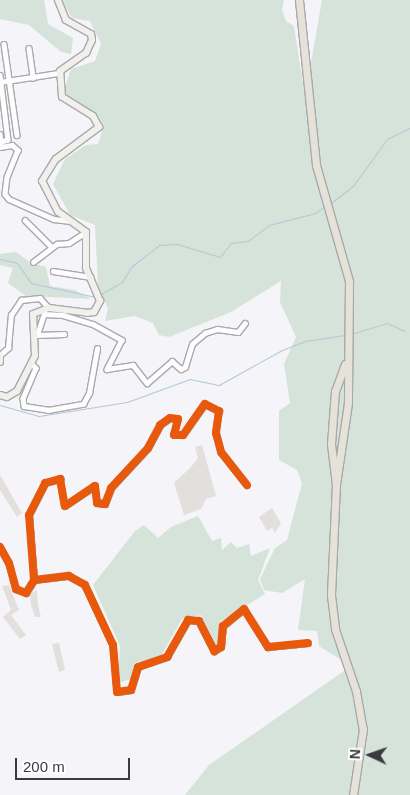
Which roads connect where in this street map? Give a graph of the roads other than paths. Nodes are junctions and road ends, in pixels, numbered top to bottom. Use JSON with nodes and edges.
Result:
{"nodes":[{"id":1,"x":58,"y":0,"type":"edge"},
{"id":2,"x":299,"y":0,"type":"edge"},
{"id":3,"x":4,"y":44,"type":"dead end"},
{"id":4,"x":29,"y":48,"type":"dead end"},
{"id":5,"x":60,"y":72,"type":"junction"},
{"id":6,"x":0,"y":75,"type":"edge"},
{"id":7,"x":33,"y":78,"type":"junction"},
{"id":8,"x":9,"y":80,"type":"junction"},
{"id":9,"x":0,"y":82,"type":"edge"},
{"id":10,"x":0,"y":134,"type":"edge"},
{"id":11,"x":17,"y":135,"type":"dead end"},
{"id":12,"x":1,"y":145,"type":"edge"},
{"id":13,"x":25,"y":220,"type":"dead end"},
{"id":14,"x":70,"y":221,"type":"junction"},
{"id":15,"x":86,"y":232,"type":"junction"},
{"id":16,"x":52,"y":247,"type":"junction"},
{"id":17,"x":33,"y":262,"type":"dead end"},
{"id":18,"x":53,"y":271,"type":"dead end"},
{"id":19,"x":91,"y":278,"type":"junction"},
{"id":20,"x":49,"y":308,"type":"junction"},
{"id":21,"x":246,"y":323,"type":"dead end"},
{"id":22,"x":64,"y":334,"type":"dead end"},
{"id":23,"x":35,"y":335,"type":"junction"},
{"id":24,"x":96,"y":349,"type":"dead end"},
{"id":25,"x":0,"y":355,"type":"edge"},
{"id":26,"x":346,"y":361,"type":"junction"},
{"id":27,"x":0,"y":362,"type":"edge"},
{"id":28,"x":31,"y":363,"type":"junction"},
{"id":29,"x":339,"y":377,"type":"junction"},
{"id":30,"x":336,"y":385,"type":"junction"},
{"id":31,"x":347,"y":385,"type":"junction"},
{"id":32,"x":0,"y":395,"type":"edge"},
{"id":33,"x":331,"y":459,"type":"junction"},
{"id":34,"x":341,"y":464,"type":"junction"},
{"id":35,"x":333,"y":467,"type":"junction"},
{"id":36,"x":247,"y":485,"type":"dead end"},
{"id":37,"x":336,"y":485,"type":"junction"},
{"id":38,"x":0,"y":547,"type":"edge"},
{"id":39,"x":34,"y":580,"type":"junction"},
{"id":40,"x":308,"y":643,"type":"dead end"},
{"id":41,"x":354,"y":794,"type":"edge"}],
"edges":[{"from":1,"to":5,"type":"main road"},
{"from":2,"to":26,"type":"main road"},
{"from":3,"to":8,"type":"street"},
{"from":4,"to":7,"type":"street"},
{"from":5,"to":7,"type":"street"},
{"from":5,"to":14,"type":"main road"},
{"from":6,"to":9,"type":"street"},
{"from":7,"to":8,"type":"street"},
{"from":8,"to":9,"type":"street"},
{"from":8,"to":11,"type":"street"},
{"from":9,"to":12,"type":"street"},
{"from":10,"to":12,"type":"street"},
{"from":12,"to":14,"type":"street"},
{"from":13,"to":16,"type":"street"},
{"from":14,"to":15,"type":"main road"},
{"from":15,"to":16,"type":"street"},
{"from":15,"to":19,"type":"main road"},
{"from":16,"to":17,"type":"street"},
{"from":18,"to":19,"type":"street"},
{"from":19,"to":20,"type":"main road"},
{"from":20,"to":23,"type":"main road"},
{"from":20,"to":25,"type":"street"},
{"from":21,"to":23,"type":"street"},
{"from":22,"to":23,"type":"street"},
{"from":23,"to":28,"type":"main road"},
{"from":24,"to":28,"type":"street"},
{"from":25,"to":27,"type":"main road"},
{"from":26,"to":29,"type":"main road"},
{"from":26,"to":31,"type":"main road"},
{"from":28,"to":32,"type":"main road"},
{"from":29,"to":30,"type":"main road"},
{"from":29,"to":31,"type":"main road"},
{"from":30,"to":31,"type":"main road"},
{"from":30,"to":33,"type":"main road"},
{"from":31,"to":34,"type":"main road"},
{"from":33,"to":34,"type":"main road"},
{"from":33,"to":35,"type":"main road"},
{"from":34,"to":35,"type":"main road"},
{"from":34,"to":37,"type":"main road"},
{"from":35,"to":37,"type":"main road"},
{"from":36,"to":39,"type":"street"},
{"from":37,"to":41,"type":"main road"},
{"from":38,"to":39,"type":"street"},
{"from":39,"to":40,"type":"street"}]}
